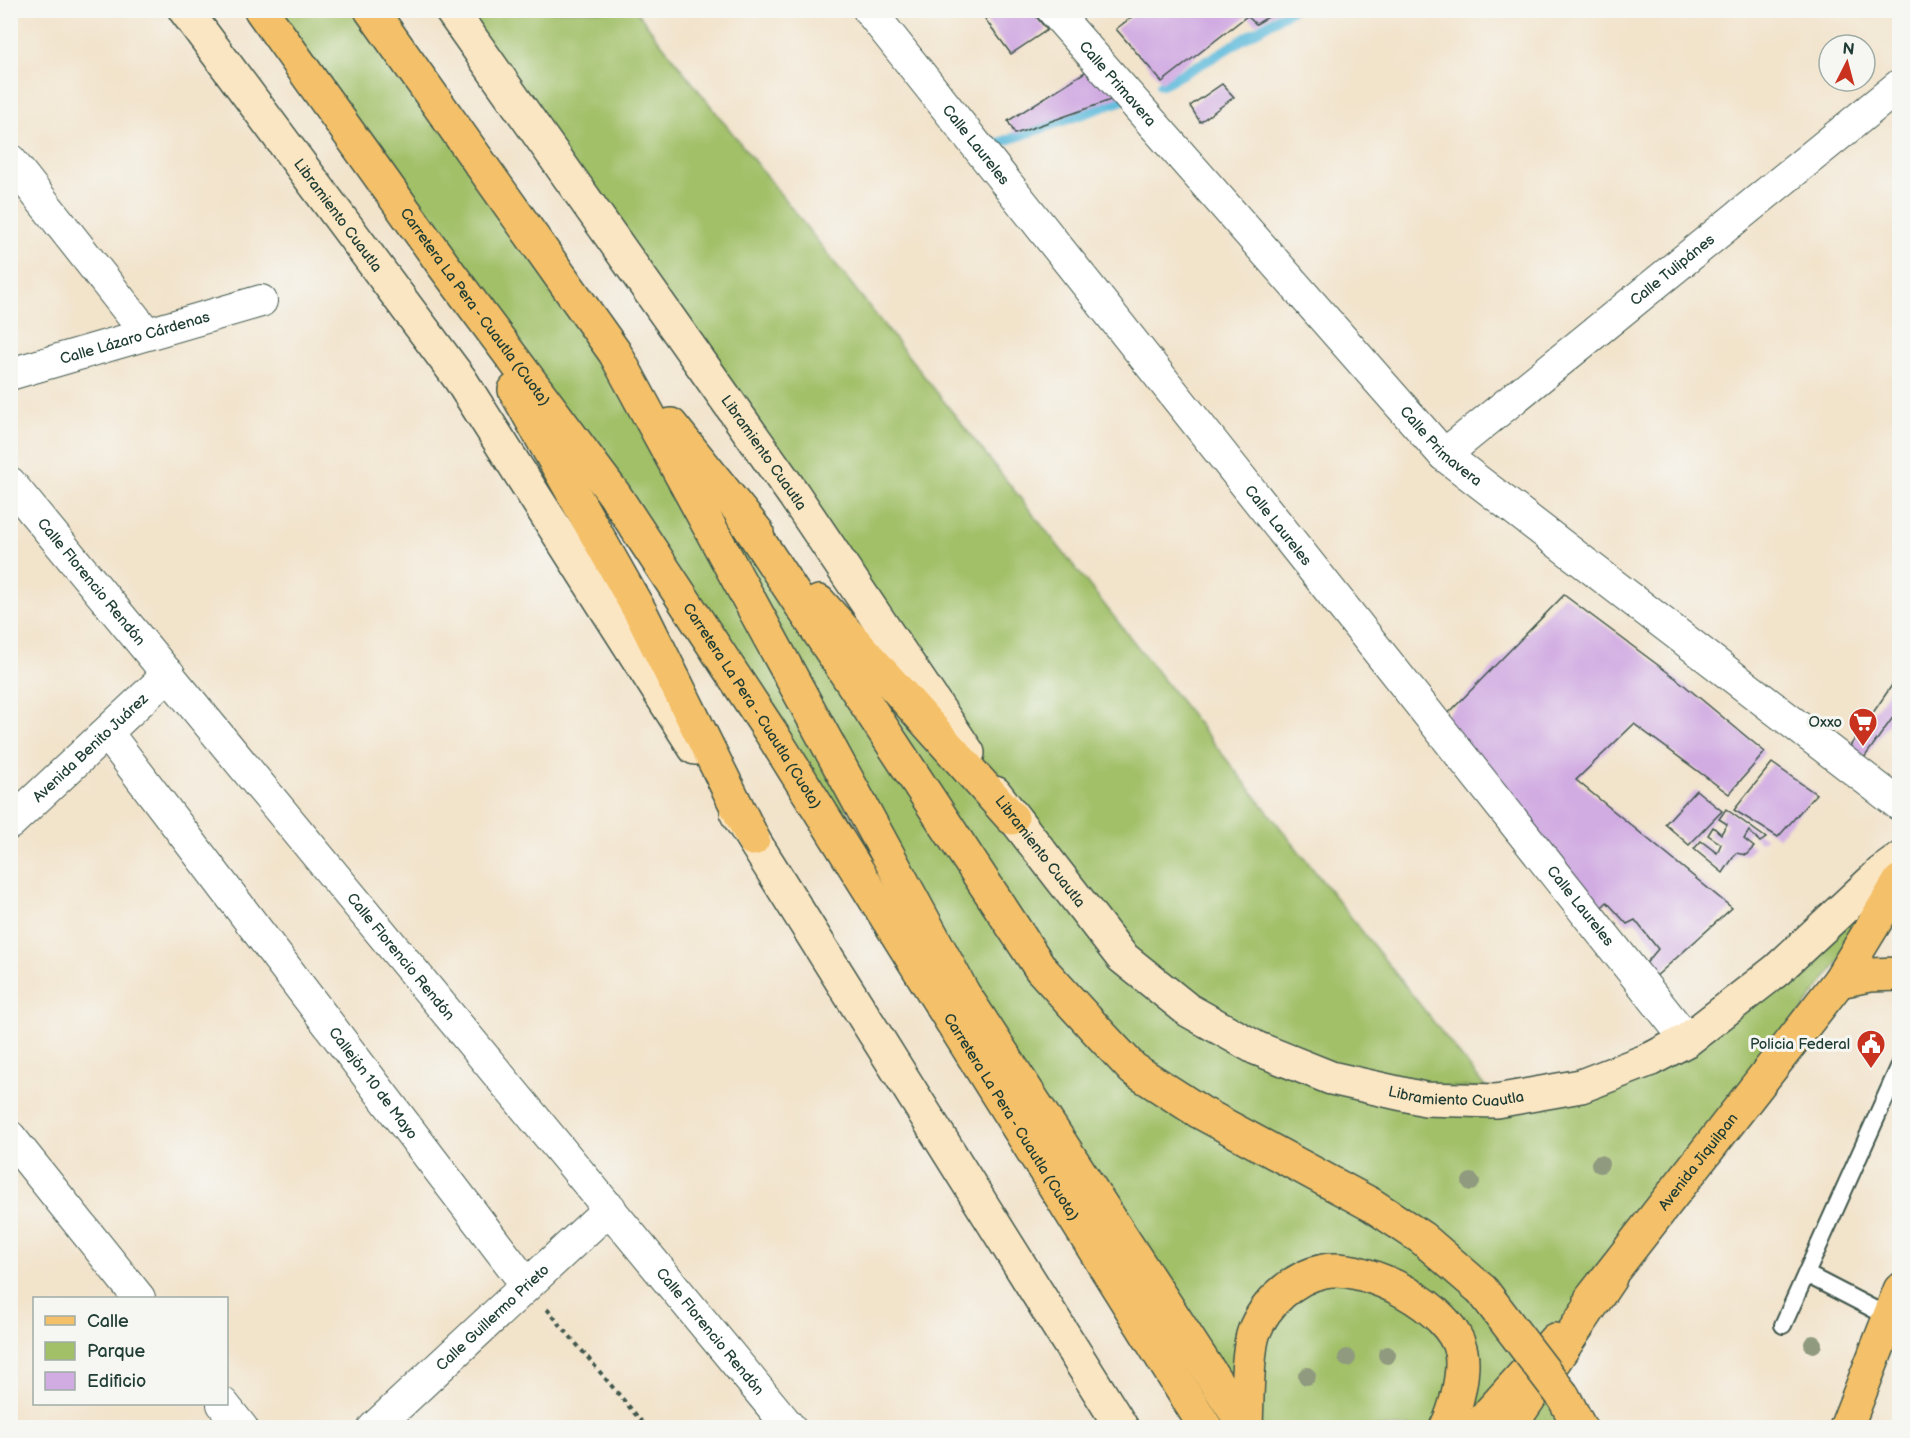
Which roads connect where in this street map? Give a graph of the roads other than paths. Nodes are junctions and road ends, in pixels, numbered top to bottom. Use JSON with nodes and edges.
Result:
{"nodes":[{"id":1,"x":185,"y":10,"type":"edge"},
{"id":2,"x":261,"y":10,"type":"edge"},
{"id":3,"x":371,"y":10,"type":"edge"},
{"id":4,"x":451,"y":10,"type":"edge"},
{"id":5,"x":869,"y":10,"type":"edge"},
{"id":6,"x":1053,"y":10,"type":"edge"},
{"id":7,"x":1899,"y":85,"type":"edge"},
{"id":8,"x":10,"y":160,"type":"edge"},
{"id":9,"x":444,"y":266,"type":"junction"},
{"id":10,"x":261,"y":301,"type":"dead end"},
{"id":11,"x":147,"y":334,"type":"junction"},
{"id":12,"x":615,"y":353,"type":"junction"},
{"id":13,"x":10,"y":374,"type":"edge"},
{"id":14,"x":1444,"y":455,"type":"junction"},
{"id":15,"x":10,"y":483,"type":"edge"},
{"id":16,"x":743,"y":517,"type":"junction"},
{"id":17,"x":169,"y":674,"type":"junction"},
{"id":18,"x":107,"y":733,"type":"junction"},
{"id":19,"x":1899,"y":805,"type":"edge"},
{"id":20,"x":1012,"y":818,"type":"junction"},
{"id":21,"x":10,"y":823,"type":"edge"},
{"id":22,"x":753,"y":839,"type":"junction"},
{"id":23,"x":1899,"y":859,"type":"edge"},
{"id":24,"x":1899,"y":881,"type":"edge"},
{"id":25,"x":1899,"y":974,"type":"edge"},
{"id":26,"x":1839,"y":981,"type":"junction"},
{"id":27,"x":1687,"y":1040,"type":"junction"},
{"id":28,"x":1899,"y":1065,"type":"edge"},
{"id":29,"x":10,"y":1137,"type":"edge"},
{"id":30,"x":610,"y":1208,"type":"junction"},
{"id":31,"x":1806,"y":1274,"type":"junction"},
{"id":32,"x":1610,"y":1278,"type":"junction"},
{"id":33,"x":526,"y":1284,"type":"junction"},
{"id":34,"x":137,"y":1297,"type":"edge"},
{"id":35,"x":1894,"y":1304,"type":"edge"},
{"id":36,"x":1783,"y":1325,"type":"dead end"},
{"id":37,"x":224,"y":1405,"type":"edge"},
{"id":38,"x":1246,"y":1427,"type":"edge"},
{"id":39,"x":242,"y":1428,"type":"edge"},
{"id":40,"x":374,"y":1428,"type":"edge"},
{"id":41,"x":790,"y":1428,"type":"edge"},
{"id":42,"x":1122,"y":1428,"type":"edge"},
{"id":43,"x":1206,"y":1428,"type":"edge"},
{"id":44,"x":1446,"y":1428,"type":"edge"},
{"id":45,"x":1476,"y":1428,"type":"edge"},
{"id":46,"x":1509,"y":1428,"type":"edge"},
{"id":47,"x":1580,"y":1428,"type":"edge"},
{"id":48,"x":1846,"y":1428,"type":"edge"}],
"edges":[{"from":1,"to":22,"type":"main road","name":"Libramiento Cuautla"},
{"from":2,"to":9,"type":"main road","name":"Carretera La Pera - Cuautla (Cuota)"},
{"from":3,"to":12,"type":"main road","name":"Carretera La Pera - Cuautla (Cuota)"},
{"from":4,"to":20,"type":"main road","name":"Libramiento Cuautla"},
{"from":5,"to":27,"type":"street","name":"Calle Laureles"},
{"from":6,"to":14,"type":"street","name":"Calle Primavera"},
{"from":7,"to":14,"type":"street","name":"Calle Tulipánes"},
{"from":8,"to":11,"type":"street"},
{"from":9,"to":22,"type":"main road"},
{"from":9,"to":43,"type":"main road","name":"Carretera La Pera - Cuautla (Cuota)"},
{"from":10,"to":11,"type":"street","name":"Calle Lázaro Cárdenas"},
{"from":11,"to":13,"type":"street","name":"Calle Lázaro Cárdenas"},
{"from":12,"to":16,"type":"main road"},
{"from":12,"to":38,"type":"main road","name":"Carretera La Pera - Cuautla (Cuota)"},
{"from":14,"to":19,"type":"street","name":"Calle Primavera"},
{"from":15,"to":17,"type":"street","name":"Calle Florencio Rendón"},
{"from":16,"to":20,"type":"main road"},
{"from":16,"to":47,"type":"main road","bridge":true},
{"from":17,"to":18,"type":"street","name":"Avenida Benito Juárez"},
{"from":17,"to":30,"type":"street","name":"Calle Florencio Rendón"},
{"from":18,"to":21,"type":"street","name":"Avenida Benito Juárez"},
{"from":18,"to":33,"type":"street","name":"Callejón 10 de Mayo"},
{"from":20,"to":27,"type":"main road","name":"Libramiento Cuautla"},
{"from":22,"to":42,"type":"main road","name":"Libramiento Cuautla"},
{"from":23,"to":27,"type":"main road","name":"Libramiento Cuautla"},
{"from":24,"to":26,"type":"main road","name":"Avenida Jiquilpan"},
{"from":25,"to":26,"type":"main road"},
{"from":26,"to":32,"type":"main road","name":"Avenida Jiquilpan"},
{"from":28,"to":31,"type":"lane"},
{"from":29,"to":34,"type":"street"},
{"from":30,"to":33,"type":"street","name":"Calle Guillermo Prieto"},
{"from":30,"to":41,"type":"street","name":"Calle Florencio Rendón"},
{"from":31,"to":35,"type":"lane"},
{"from":31,"to":36,"type":"lane"},
{"from":32,"to":45,"type":"main road","name":"Avenida Jiquilpan"},
{"from":32,"to":46,"type":"main road"},
{"from":33,"to":40,"type":"street","name":"Calle Guillermo Prieto"},
{"from":35,"to":48,"type":"main road"},
{"from":37,"to":39,"type":"street"},
{"from":38,"to":44,"type":"main road"}]}
